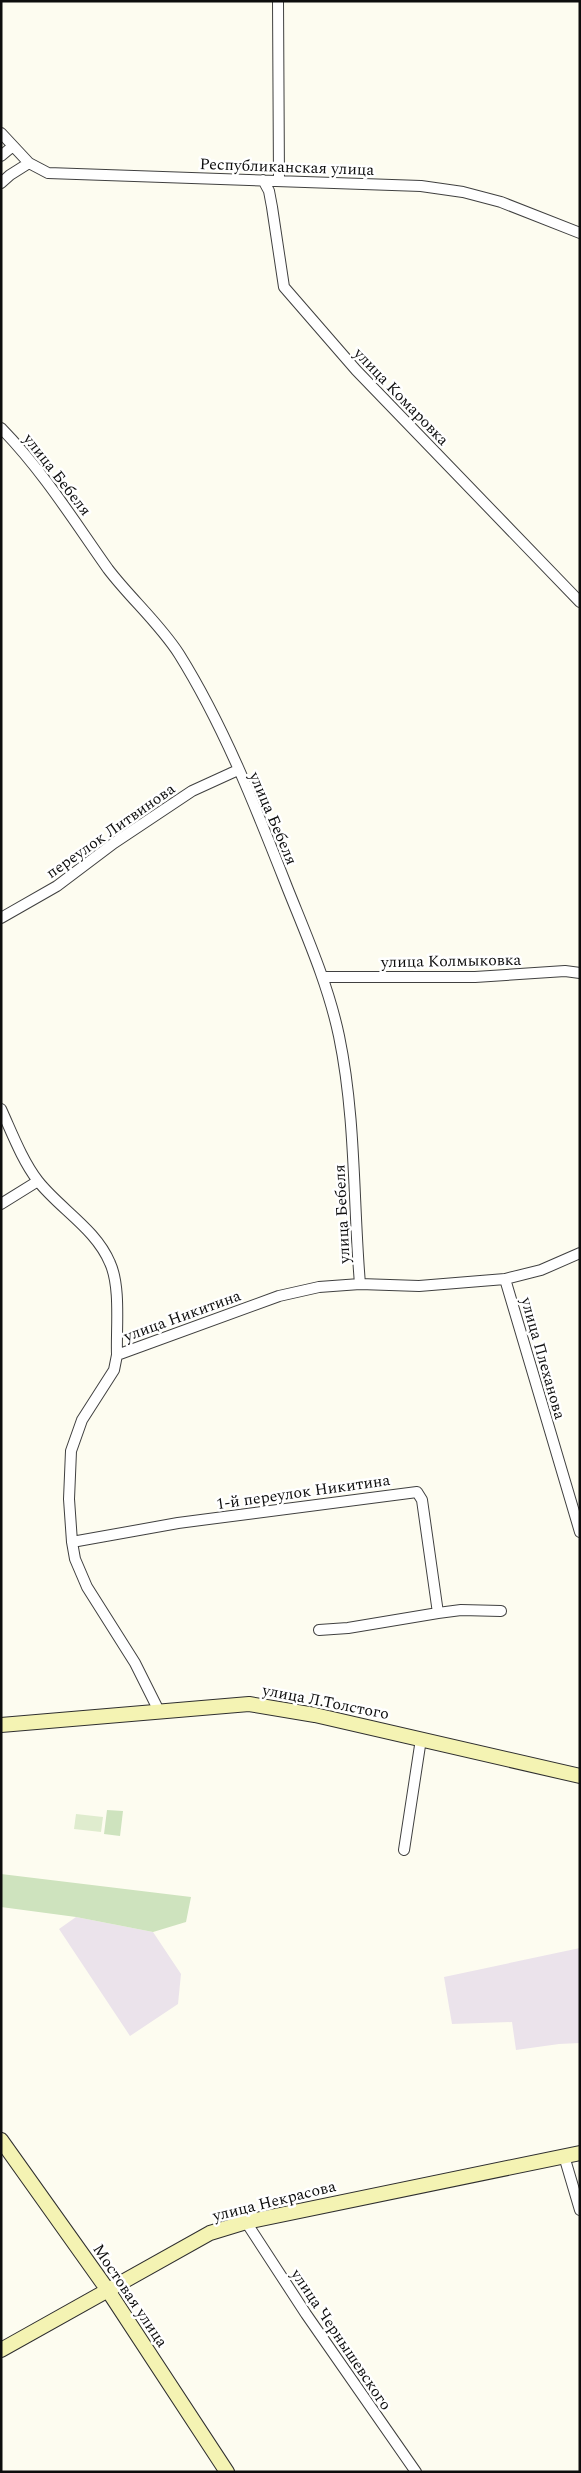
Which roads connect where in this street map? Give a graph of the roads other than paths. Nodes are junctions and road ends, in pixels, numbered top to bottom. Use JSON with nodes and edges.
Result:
{"nodes":[{"id":1,"x":278,"y":1,"type":"edge"},
{"id":2,"x":1,"y":133,"type":"edge"},
{"id":3,"x":13,"y":146,"type":"junction"},
{"id":4,"x":1,"y":156,"type":"edge"},
{"id":5,"x":29,"y":163,"type":"junction"},
{"id":6,"x":262,"y":180,"type":"junction"},
{"id":7,"x":279,"y":181,"type":"junction"},
{"id":8,"x":1,"y":183,"type":"edge"},
{"id":9,"x":580,"y":233,"type":"edge"},
{"id":10,"x":1,"y":428,"type":"edge"},
{"id":11,"x":580,"y":602,"type":"edge"},
{"id":12,"x":238,"y":770,"type":"junction"},
{"id":13,"x":1,"y":918,"type":"edge"},
{"id":14,"x":580,"y":973,"type":"edge"},
{"id":15,"x":324,"y":977,"type":"junction"},
{"id":16,"x":1,"y":1109,"type":"edge"},
{"id":17,"x":38,"y":1181,"type":"junction"},
{"id":18,"x":1,"y":1204,"type":"edge"},
{"id":19,"x":580,"y":1253,"type":"edge"},
{"id":20,"x":505,"y":1279,"type":"junction"},
{"id":21,"x":360,"y":1284,"type":"junction"},
{"id":22,"x":117,"y":1355,"type":"junction"},
{"id":23,"x":579,"y":1525,"type":"edge"},
{"id":24,"x":72,"y":1542,"type":"junction"},
{"id":25,"x":501,"y":1611,"type":"dead end"},
{"id":26,"x":438,"y":1613,"type":"junction"},
{"id":27,"x":319,"y":1630,"type":"dead end"},
{"id":28,"x":159,"y":1711,"type":"junction"},
{"id":29,"x":1,"y":1725,"type":"edge"},
{"id":30,"x":421,"y":1739,"type":"junction"},
{"id":31,"x":580,"y":1776,"type":"edge"},
{"id":32,"x":404,"y":1850,"type":"dead end"},
{"id":33,"x":1,"y":2140,"type":"edge"},
{"id":34,"x":580,"y":2153,"type":"edge"},
{"id":35,"x":564,"y":2156,"type":"junction"},
{"id":36,"x":580,"y":2210,"type":"edge"},
{"id":37,"x":246,"y":2222,"type":"junction"},
{"id":38,"x":108,"y":2289,"type":"junction"},
{"id":39,"x":1,"y":2350,"type":"edge"},
{"id":40,"x":227,"y":2472,"type":"edge"},
{"id":41,"x":416,"y":2472,"type":"edge"}],
"edges":[{"from":1,"to":7,"type":"street"},
{"from":2,"to":3,"type":"street","name":"Республиканская улица"},
{"from":3,"to":4,"type":"street"},
{"from":3,"to":5,"type":"street","name":"Республиканская улица"},
{"from":5,"to":6,"type":"street","name":"Республиканская улица"},
{"from":5,"to":8,"type":"street"},
{"from":6,"to":7,"type":"street","name":"Республиканская улица"},
{"from":6,"to":11,"type":"street","name":"улица Комаровка"},
{"from":7,"to":9,"type":"street","name":"Республиканская улица"},
{"from":10,"to":12,"type":"street","name":"улица Бебеля"},
{"from":12,"to":13,"type":"street","name":"переулок Литвинова"},
{"from":12,"to":15,"type":"street","name":"улица Бебеля"},
{"from":14,"to":15,"type":"street","name":"улица Колмыковка"},
{"from":15,"to":21,"type":"street","name":"улица Бебеля"},
{"from":16,"to":17,"type":"street"},
{"from":17,"to":18,"type":"street"},
{"from":17,"to":22,"type":"street"},
{"from":19,"to":20,"type":"street","name":"улица Никитина"},
{"from":20,"to":21,"type":"street","name":"улица Никитина"},
{"from":20,"to":23,"type":"street","name":"улица Плеханова"},
{"from":21,"to":22,"type":"street","name":"улица Никитина"},
{"from":22,"to":24,"type":"street","name":"улица Никитина"},
{"from":24,"to":26,"type":"street","name":"1-й переулок Никитина"},
{"from":24,"to":28,"type":"street","name":"улица Никитина"},
{"from":25,"to":26,"type":"street"},
{"from":26,"to":27,"type":"street"},
{"from":28,"to":29,"type":"street","name":"улица Л.Толстого"},
{"from":28,"to":30,"type":"street","name":"улица Л.Толстого"},
{"from":30,"to":31,"type":"street","name":"улица Л.Толстого"},
{"from":30,"to":32,"type":"street"},
{"from":33,"to":38,"type":"street","name":"Мостовая улица"},
{"from":34,"to":35,"type":"street","name":"улица Некрасова"},
{"from":35,"to":36,"type":"street"},
{"from":35,"to":37,"type":"street","name":"улица Некрасова"},
{"from":37,"to":38,"type":"street","name":"улица Некрасова"},
{"from":37,"to":41,"type":"street","name":"улица Чернышевского"},
{"from":38,"to":39,"type":"street","name":"улица Некрасова"},
{"from":38,"to":40,"type":"street","name":"Мостовая улица"}]}
